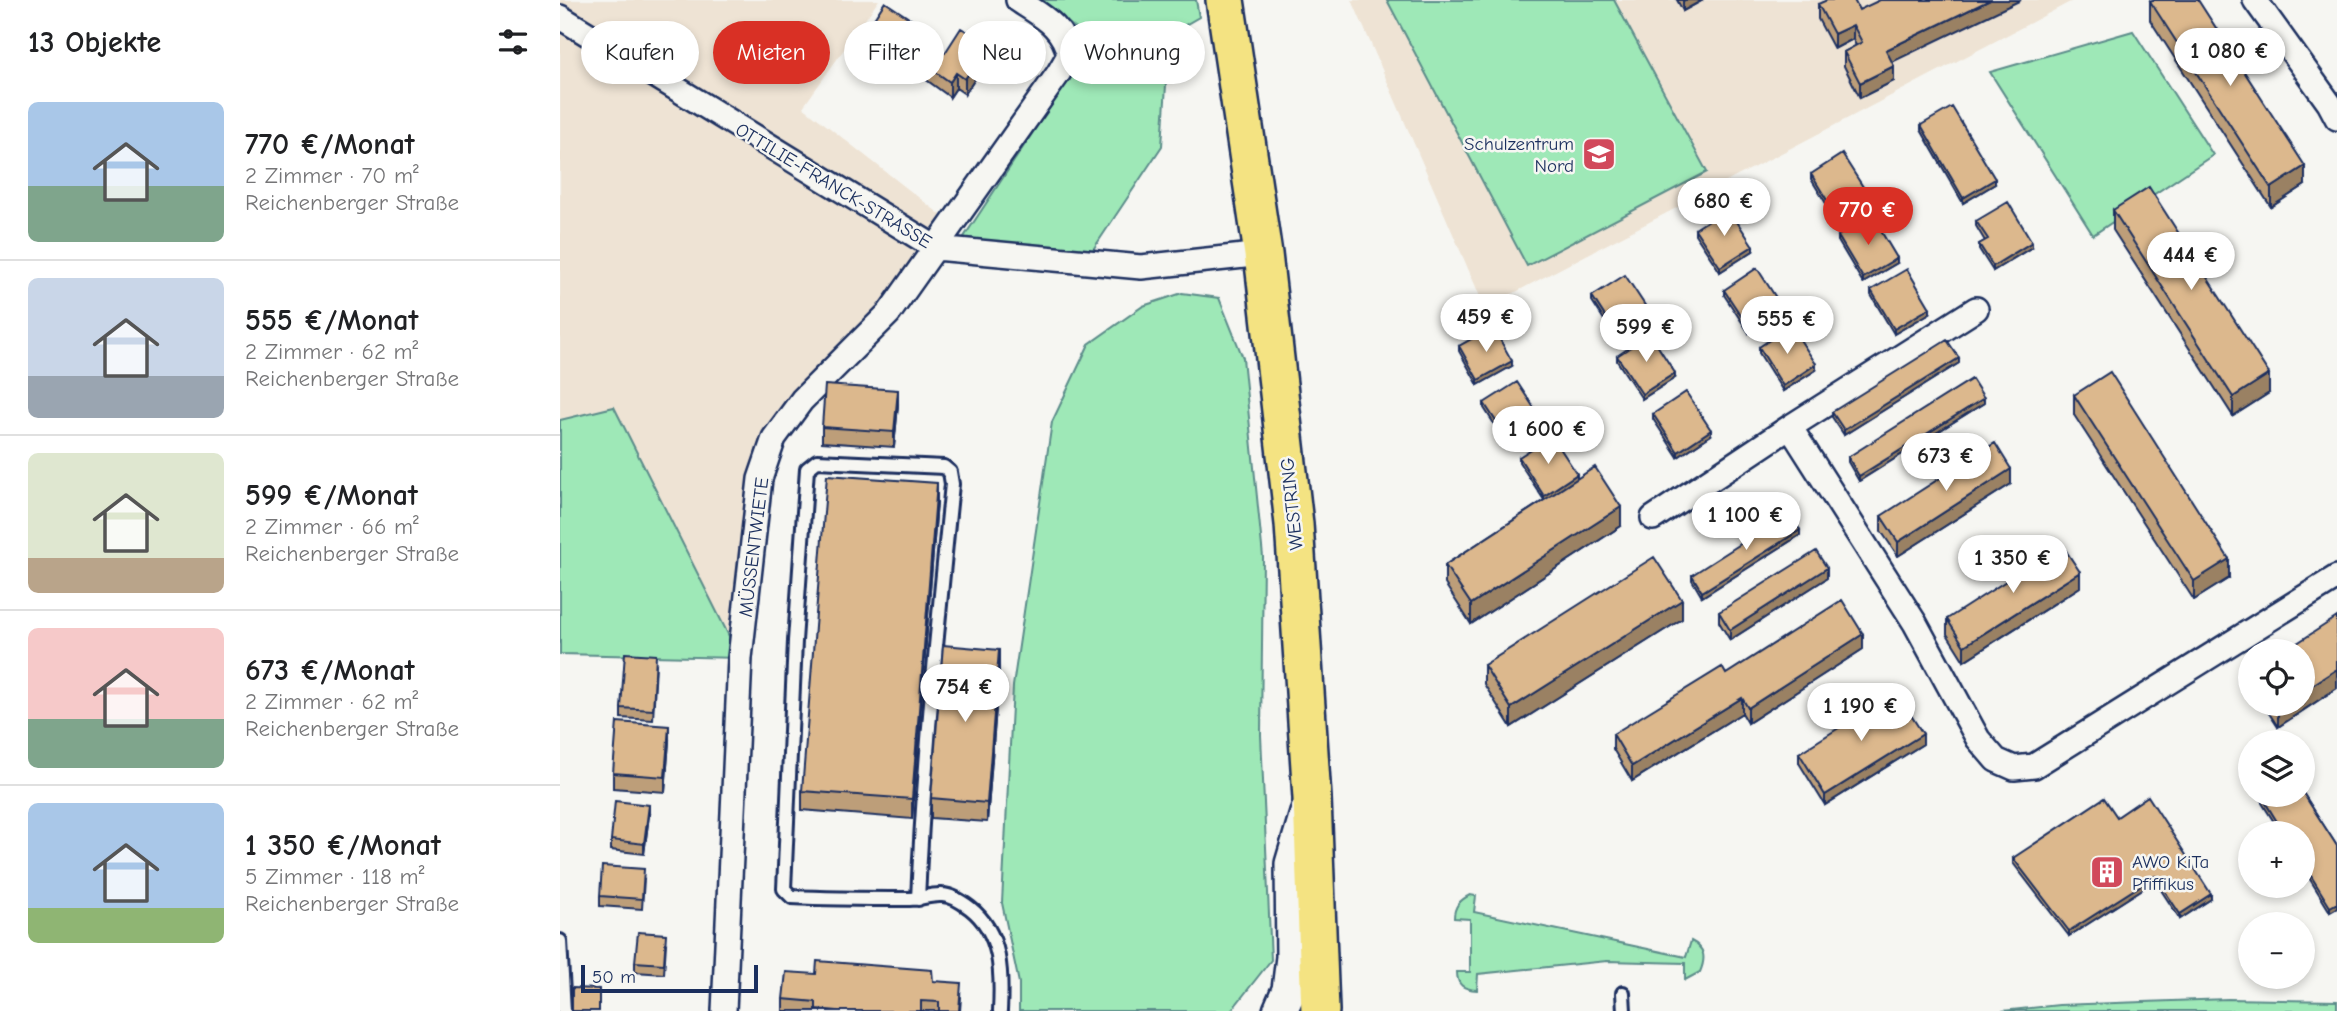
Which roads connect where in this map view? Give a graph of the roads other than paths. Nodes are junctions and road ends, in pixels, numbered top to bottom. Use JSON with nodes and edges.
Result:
{"nodes":[{"id":1,"x":1017,"y":0,"type":"edge"},
{"id":2,"x":1225,"y":0,"type":"edge"},
{"id":3,"x":2255,"y":0,"type":"edge"},
{"id":4,"x":560,"y":17,"type":"edge"},
{"id":5,"x":1060,"y":32,"type":"edge"},
{"id":6,"x":1060,"y":71,"type":"edge"},
{"id":7,"x":2337,"y":118,"type":"edge"},
{"id":8,"x":936,"y":248,"type":"junction"},
{"id":9,"x":1263,"y":254,"type":"junction"},
{"id":10,"x":1976,"y":309,"type":"dead end"},
{"id":11,"x":1790,"y":427,"type":"junction"},
{"id":12,"x":1702,"y":485,"type":"junction"},
{"id":13,"x":1653,"y":518,"type":"dead end"},
{"id":14,"x":1727,"y":522,"type":"dead end"},
{"id":15,"x":2337,"y":577,"type":"edge"},
{"id":16,"x":1312,"y":798,"type":"junction"},
{"id":17,"x":918,"y":899,"type":"junction"},
{"id":18,"x":560,"y":941,"type":"edge"},
{"id":19,"x":1623,"y":993,"type":"dead end"},
{"id":20,"x":564,"y":1011,"type":"edge"},
{"id":21,"x":724,"y":1011,"type":"edge"},
{"id":22,"x":1000,"y":1011,"type":"edge"},
{"id":23,"x":1280,"y":1011,"type":"edge"},
{"id":24,"x":1320,"y":1011,"type":"edge"},
{"id":25,"x":1624,"y":1011,"type":"edge"}],
"edges":[{"from":1,"to":5,"type":"street"},
{"from":2,"to":9,"type":"main road","name":"WESTRING"},
{"from":3,"to":7,"type":"street"},
{"from":4,"to":8,"type":"street","name":"OTTILIE-FRANCK-STRASSE"},
{"from":6,"to":8,"type":"street","name":"MÜSSENTWIETE"},
{"from":8,"to":9,"type":"street","name":"OTTILIE-FRANCK-STRASSE"},
{"from":8,"to":21,"type":"street","name":"MÜSSENTWIETE"},
{"from":9,"to":16,"type":"main road","name":"WESTRING"},
{"from":10,"to":11,"type":"street"},
{"from":11,"to":12,"type":"street"},
{"from":11,"to":15,"type":"street"},
{"from":12,"to":13,"type":"street"},
{"from":12,"to":14,"type":"lane"},
{"from":16,"to":23,"type":"main road"},
{"from":16,"to":24,"type":"main road","name":"WESTRING"},
{"from":17,"to":17,"type":"lane"},
{"from":17,"to":22,"type":"lane"},
{"from":18,"to":20,"type":"lane"},
{"from":19,"to":25,"type":"lane"}]}
